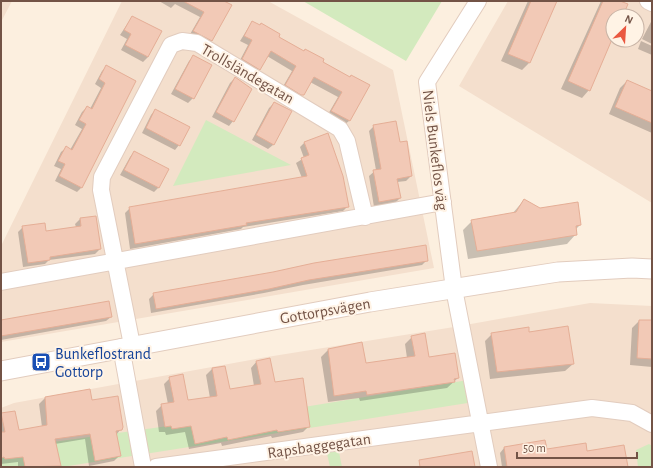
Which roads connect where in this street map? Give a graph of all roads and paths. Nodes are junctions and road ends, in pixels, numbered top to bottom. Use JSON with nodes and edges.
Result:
{"nodes":[{"id":1,"x":478,"y":1,"type":"edge"},
{"id":2,"x":443,"y":202,"type":"junction"},
{"id":3,"x":365,"y":217,"type":"junction"},
{"id":4,"x":116,"y":261,"type":"junction"},
{"id":5,"x":652,"y":269,"type":"edge"},
{"id":6,"x":1,"y":282,"type":"edge"},
{"id":7,"x":454,"y":289,"type":"junction"},
{"id":8,"x":126,"y":346,"type":"junction"},
{"id":9,"x":1,"y":371,"type":"edge"},
{"id":10,"x":481,"y":423,"type":"junction"},
{"id":11,"x":652,"y":424,"type":"edge"},
{"id":12,"x":143,"y":467,"type":"edge"},
{"id":13,"x":156,"y":467,"type":"edge"},
{"id":14,"x":489,"y":467,"type":"edge"}],
"edges":[{"from":1,"to":2,"type":"street","name":"Niels Bunkeflos väg"},
{"from":2,"to":3,"type":"street"},
{"from":2,"to":7,"type":"street","name":"Niels Bunkeflos väg"},
{"from":3,"to":4,"type":"street"},
{"from":3,"to":4,"type":"street","name":"Trollsländegatan"},
{"from":4,"to":6,"type":"street"},
{"from":4,"to":8,"type":"street","name":"Trollsländegatan"},
{"from":5,"to":7,"type":"street","name":"Gottorpsvägen"},
{"from":7,"to":8,"type":"street","name":"Gottorpsvägen"},
{"from":7,"to":10,"type":"street"},
{"from":8,"to":9,"type":"street","name":"Gottorpsvägen"},
{"from":8,"to":12,"type":"street"},
{"from":10,"to":11,"type":"street","name":"Rapsbaggegatan"},
{"from":10,"to":13,"type":"street","name":"Rapsbaggegatan"},
{"from":10,"to":14,"type":"street"}]}
